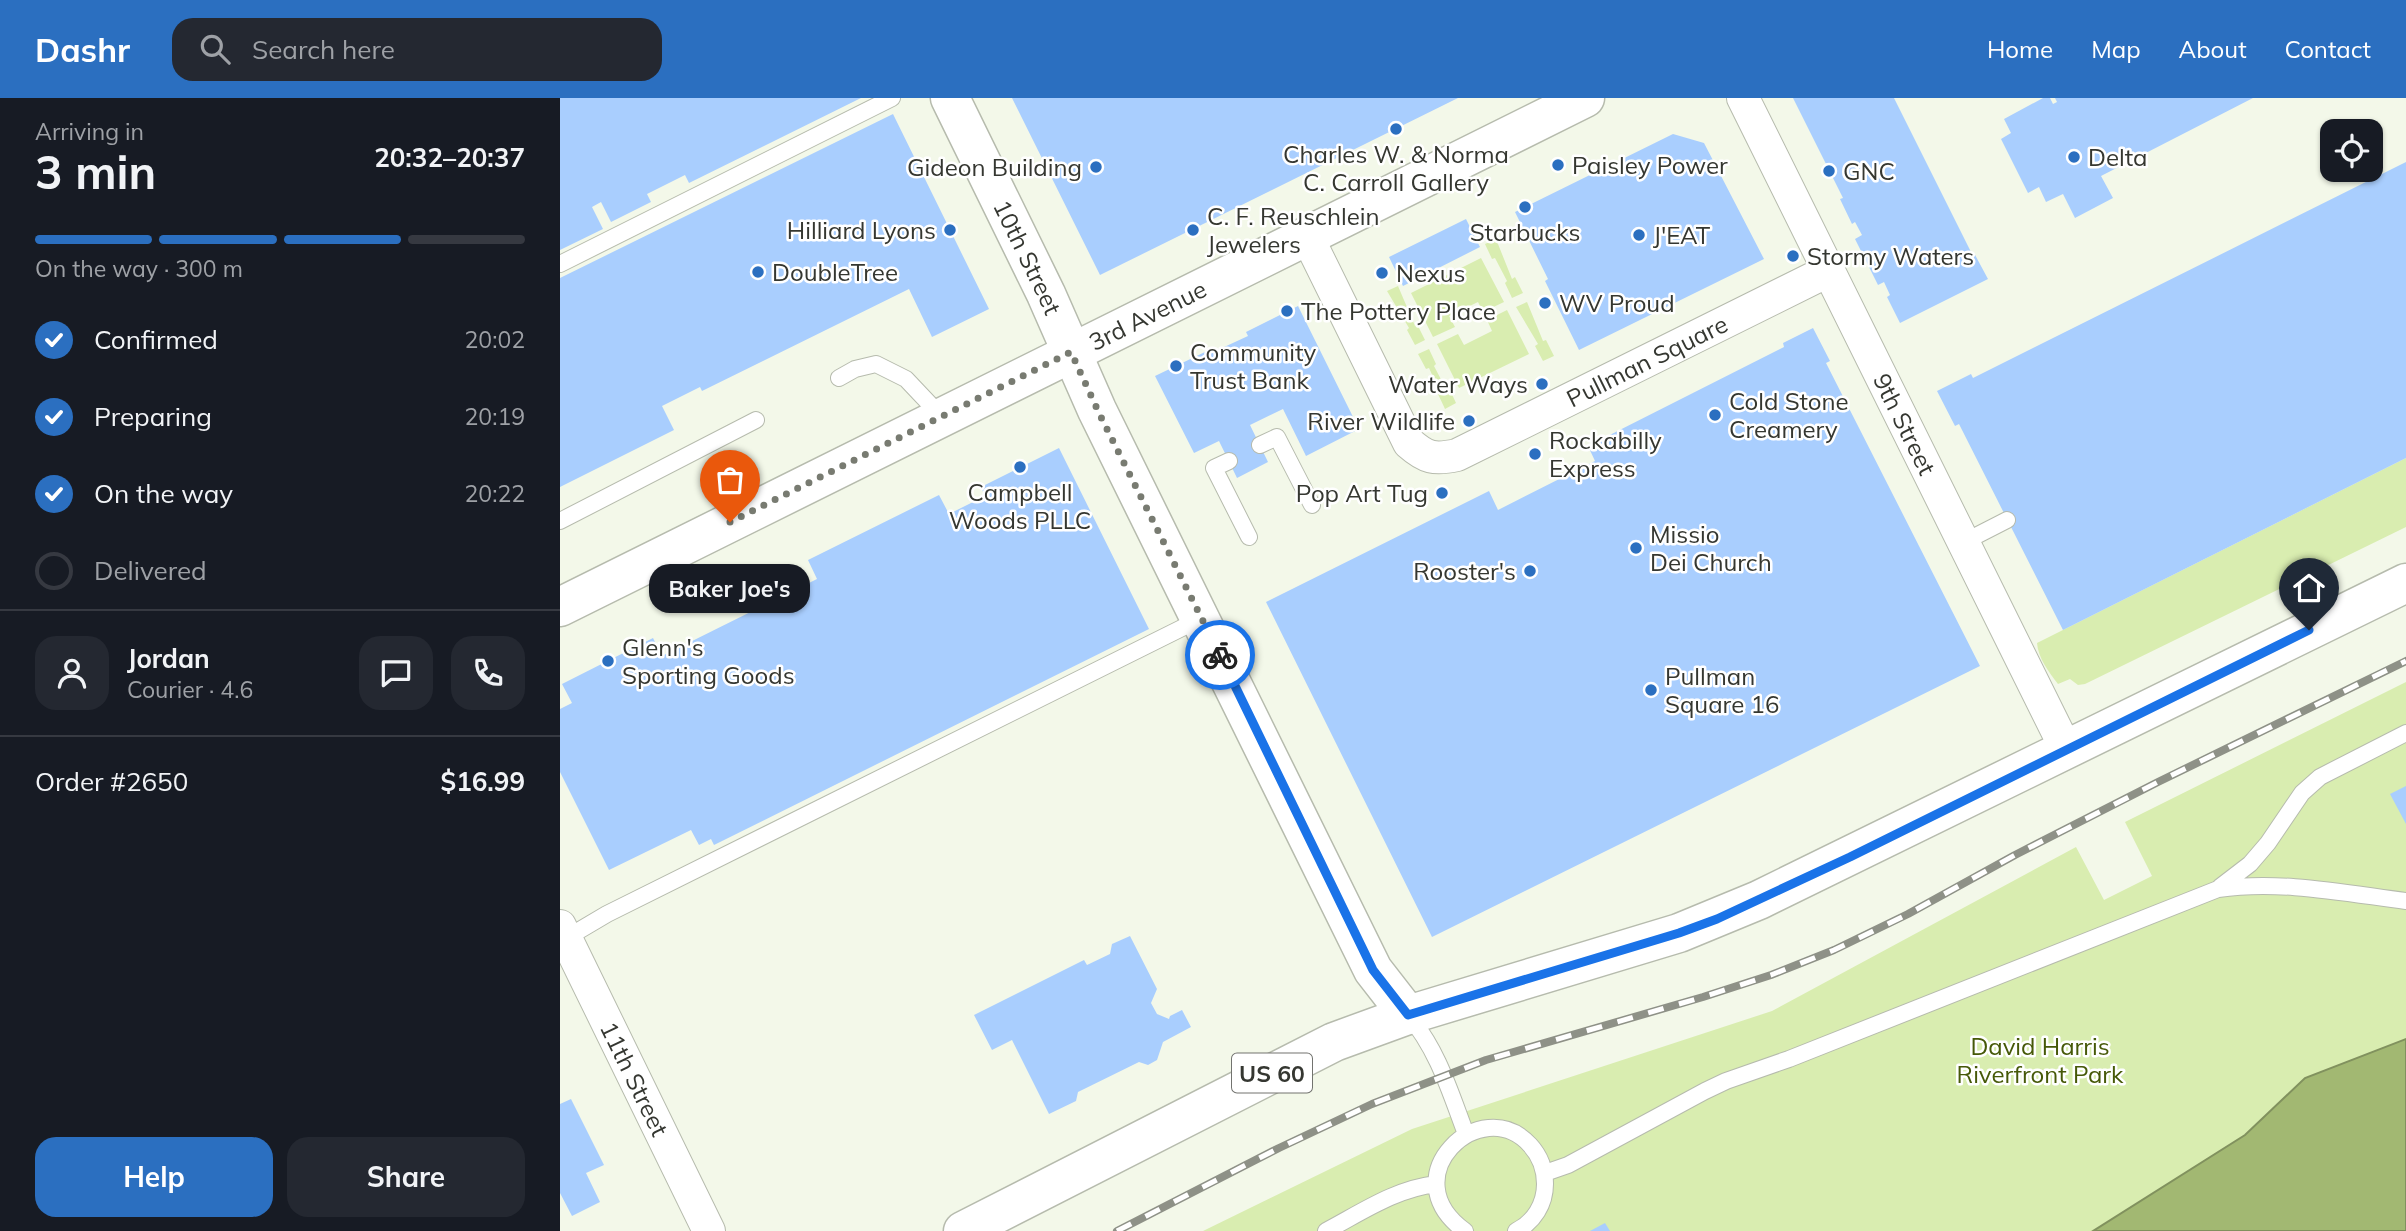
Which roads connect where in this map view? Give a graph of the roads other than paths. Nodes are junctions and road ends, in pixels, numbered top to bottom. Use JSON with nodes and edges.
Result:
{"nodes":[{"id":1,"x":892,"y":98,"type":"edge"},
{"id":2,"x":950,"y":98,"type":"edge"},
{"id":3,"x":1586,"y":98,"type":"edge"},
{"id":4,"x":1743,"y":98,"type":"edge"},
{"id":5,"x":1307,"y":236,"type":"junction"},
{"id":6,"x":560,"y":264,"type":"edge"},
{"id":7,"x":1828,"y":271,"type":"junction"},
{"id":8,"x":1071,"y":352,"type":"junction"},
{"id":9,"x":839,"y":378,"type":"dead end"},
{"id":10,"x":942,"y":416,"type":"junction"},
{"id":11,"x":756,"y":420,"type":"dead end"},
{"id":12,"x":1261,"y":445,"type":"dead end"},
{"id":13,"x":1229,"y":461,"type":"dead end"},
{"id":14,"x":1312,"y":505,"type":"dead end"},
{"id":15,"x":2007,"y":520,"type":"dead end"},
{"id":16,"x":560,"y":522,"type":"edge"},
{"id":17,"x":1249,"y":537,"type":"dead end"},
{"id":18,"x":1964,"y":542,"type":"junction"},
{"id":19,"x":2406,"y":583,"type":"edge"},
{"id":20,"x":560,"y":607,"type":"edge"},
{"id":21,"x":1202,"y":618,"type":"junction"},
{"id":22,"x":2406,"y":733,"type":"edge"},
{"id":23,"x":2066,"y":749,"type":"junction"},
{"id":24,"x":2218,"y":889,"type":"junction"},
{"id":25,"x":2406,"y":901,"type":"edge"},
{"id":26,"x":562,"y":936,"type":"edge"},
{"id":27,"x":1408,"y":1015,"type":"junction"},
{"id":28,"x":1466,"y":1135,"type":"junction"},
{"id":29,"x":1545,"y":1173,"type":"junction"},
{"id":30,"x":1436,"y":1184,"type":"junction"},
{"id":31,"x":709,"y":1231,"type":"edge"},
{"id":32,"x":963,"y":1231,"type":"edge"},
{"id":33,"x":1326,"y":1231,"type":"edge"},
{"id":34,"x":1465,"y":1231,"type":"edge"},
{"id":35,"x":1516,"y":1231,"type":"edge"}],
"edges":[{"from":1,"to":6,"type":"lane"},
{"from":2,"to":8,"type":"street","name":"10th Street"},
{"from":3,"to":5,"type":"street","name":"3rd Avenue"},
{"from":4,"to":7,"type":"street","name":"9th Street"},
{"from":5,"to":7,"type":"street","name":"Pullman Square"},
{"from":5,"to":8,"type":"street","name":"3rd Avenue"},
{"from":7,"to":18,"type":"street","name":"9th Street"},
{"from":8,"to":10,"type":"street","name":"3rd Avenue"},
{"from":8,"to":21,"type":"street","name":"10th Street"},
{"from":9,"to":10,"type":"lane"},
{"from":10,"to":20,"type":"street","name":"3rd Avenue"},
{"from":11,"to":16,"type":"lane"},
{"from":12,"to":14,"type":"lane"},
{"from":13,"to":17,"type":"lane"},
{"from":15,"to":18,"type":"lane"},
{"from":18,"to":23,"type":"street","name":"9th Street"},
{"from":19,"to":23,"type":"street","number":"US 60"},
{"from":21,"to":26,"type":"lane"},
{"from":21,"to":27,"type":"street","name":"10th Street"},
{"from":22,"to":24,"type":"lane"},
{"from":23,"to":27,"type":"street","number":"US 60"},
{"from":24,"to":25,"type":"lane"},
{"from":24,"to":29,"type":"lane"},
{"from":26,"to":31,"type":"street","name":"11th Street"},
{"from":27,"to":28,"type":"lane"},
{"from":27,"to":32,"type":"street","number":"US 60"},
{"from":28,"to":29,"type":"lane"},
{"from":28,"to":30,"type":"lane"},
{"from":29,"to":35,"type":"lane"},
{"from":30,"to":33,"type":"lane"},
{"from":30,"to":34,"type":"lane"}]}
